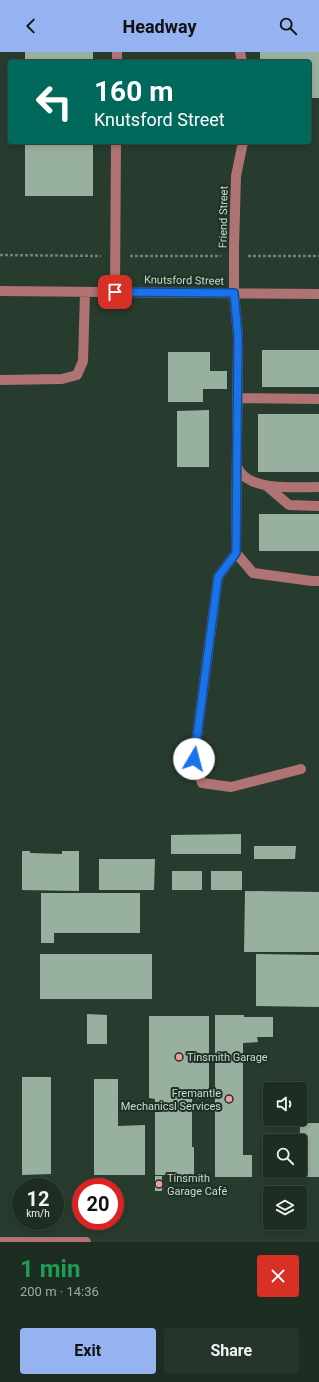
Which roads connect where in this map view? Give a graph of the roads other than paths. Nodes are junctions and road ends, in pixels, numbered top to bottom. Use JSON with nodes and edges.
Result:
{"nodes":[{"id":1,"x":116,"y":144,"type":"edge"},
{"id":2,"x":243,"y":144,"type":"edge"},
{"id":3,"x":0,"y":291,"type":"edge"},
{"id":4,"x":85,"y":292,"type":"junction"},
{"id":5,"x":115,"y":292,"type":"junction"},
{"id":6,"x":234,"y":293,"type":"junction"},
{"id":7,"x":319,"y":294,"type":"edge"},
{"id":8,"x":0,"y":380,"type":"edge"},
{"id":9,"x":237,"y":398,"type":"junction"},
{"id":10,"x":319,"y":399,"type":"edge"},
{"id":11,"x":237,"y":466,"type":"junction"},
{"id":12,"x":268,"y":487,"type":"junction"},
{"id":13,"x":319,"y":487,"type":"edge"},
{"id":14,"x":319,"y":506,"type":"edge"},
{"id":15,"x":236,"y":553,"type":"junction"},
{"id":16,"x":319,"y":581,"type":"edge"},
{"id":17,"x":301,"y":769,"type":"dead end"},
{"id":18,"x":0,"y":1242,"type":"edge"},
{"id":19,"x":86,"y":1242,"type":"edge"}],
"edges":[{"from":1,"to":5,"type":"street"},
{"from":2,"to":6,"type":"street","name":"Friend Street"},
{"from":3,"to":4,"type":"street","name":"Knutsford Street"},
{"from":4,"to":5,"type":"street","name":"Knutsford Street"},
{"from":4,"to":8,"type":"street"},
{"from":5,"to":6,"type":"street","name":"Knutsford Street"},
{"from":6,"to":7,"type":"street","name":"Knutsford Street"},
{"from":6,"to":9,"type":"street","name":"Friend Street"},
{"from":9,"to":10,"type":"street"},
{"from":9,"to":11,"type":"street","name":"Friend Street"},
{"from":11,"to":12,"type":"street"},
{"from":11,"to":15,"type":"street","name":"Friend Street"},
{"from":12,"to":13,"type":"street"},
{"from":12,"to":14,"type":"street"},
{"from":15,"to":16,"type":"street"},
{"from":15,"to":17,"type":"street"},
{"from":18,"to":19,"type":"street"}]}
